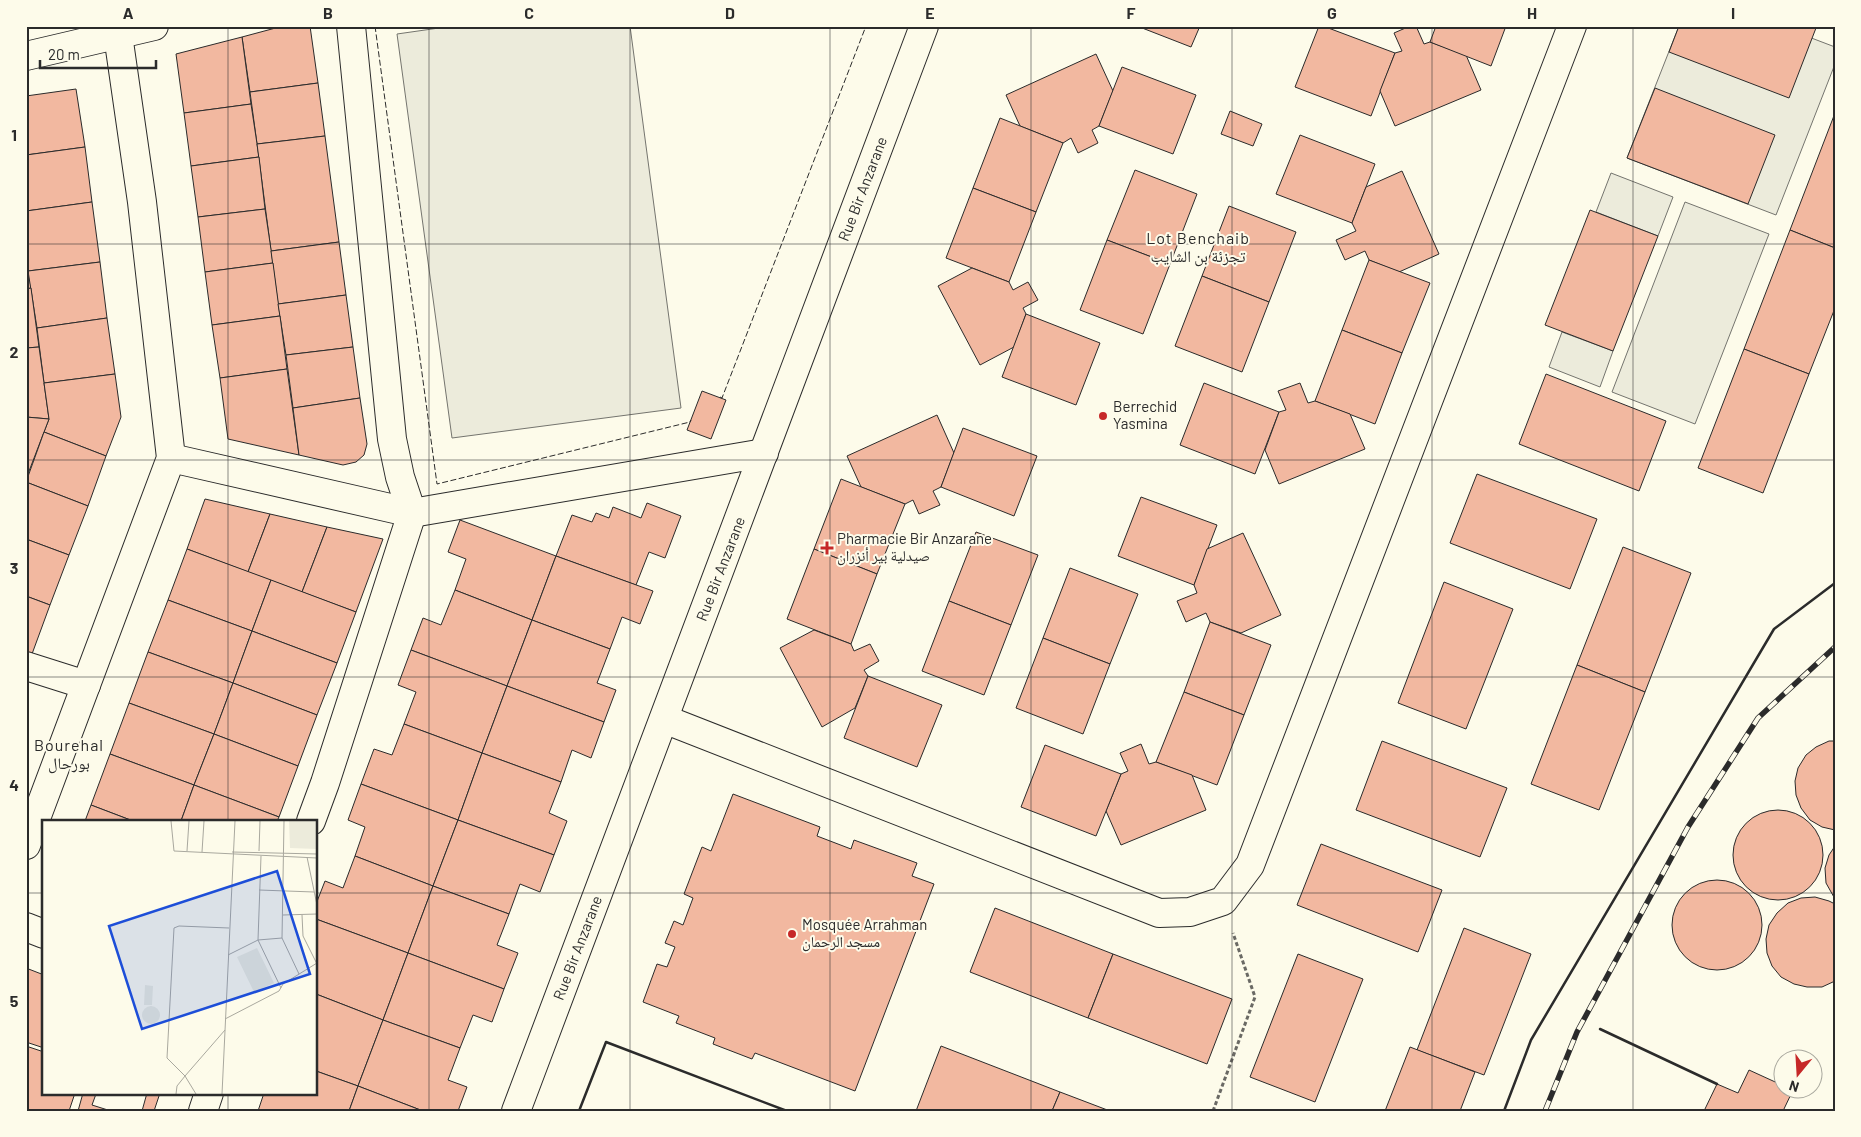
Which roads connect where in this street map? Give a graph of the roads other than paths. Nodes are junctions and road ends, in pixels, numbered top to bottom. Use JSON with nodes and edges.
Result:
{"nodes":[{"id":1,"x":154,"y":26,"type":"edge"},
{"id":2,"x":350,"y":26,"type":"edge"},
{"id":3,"x":924,"y":26,"type":"edge"},
{"id":4,"x":1572,"y":26,"type":"edge"},
{"id":5,"x":118,"y":35,"type":"junction"},
{"id":6,"x":26,"y":56,"type":"edge"},
{"id":7,"x":764,"y":453,"type":"junction"},
{"id":8,"x":171,"y":458,"type":"junction"},
{"id":9,"x":412,"y":513,"type":"junction"},
{"id":10,"x":26,"y":666,"type":"edge"},
{"id":11,"x":86,"y":685,"type":"junction"},
{"id":12,"x":664,"y":719,"type":"junction"},
{"id":13,"x":311,"y":820,"type":"edge"},
{"id":14,"x":26,"y":845,"type":"edge"},
{"id":15,"x":26,"y":927,"type":"edge"},
{"id":16,"x":42,"y":933,"type":"edge"},
{"id":17,"x":209,"y":1094,"type":"edge"},
{"id":18,"x":203,"y":1111,"type":"edge"},
{"id":19,"x":516,"y":1111,"type":"edge"}],
"edges":[{"from":1,"to":5,"type":"street"},
{"from":2,"to":9,"type":"street"},
{"from":3,"to":7,"type":"street","name":"Rue Bir Anzarane"},
{"from":4,"to":12,"type":"street"},
{"from":5,"to":6,"type":"street"},
{"from":5,"to":8,"type":"street"},
{"from":7,"to":9,"type":"street"},
{"from":7,"to":12,"type":"street","name":"Rue Bir Anzarane"},
{"from":8,"to":9,"type":"street"},
{"from":8,"to":11,"type":"street"},
{"from":9,"to":13,"type":"street"},
{"from":10,"to":11,"type":"street"},
{"from":11,"to":14,"type":"street"},
{"from":12,"to":19,"type":"street","name":"Rue Bir Anzarane"},
{"from":15,"to":16,"type":"street"},
{"from":17,"to":18,"type":"street"}]}
